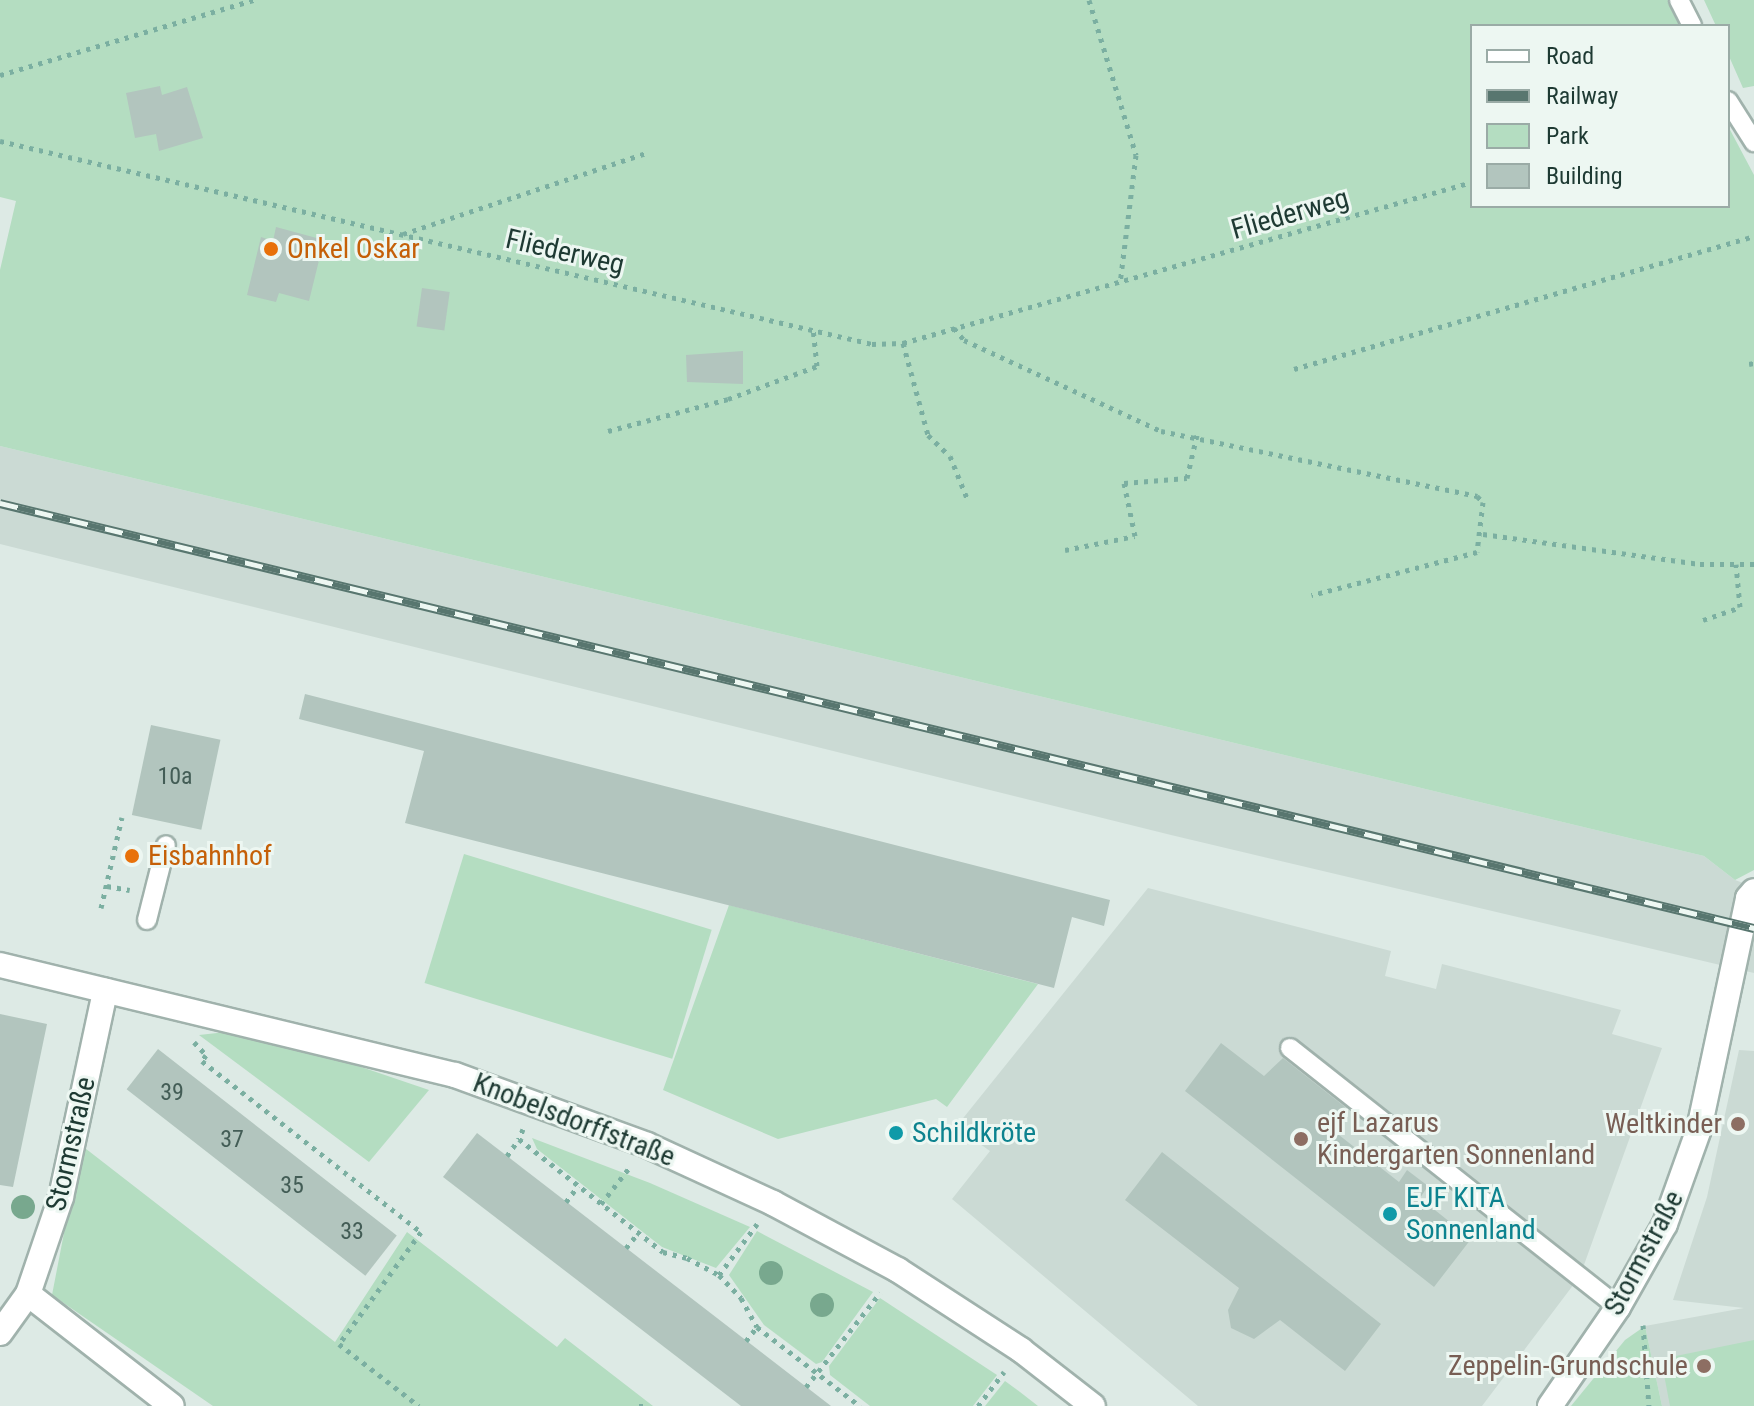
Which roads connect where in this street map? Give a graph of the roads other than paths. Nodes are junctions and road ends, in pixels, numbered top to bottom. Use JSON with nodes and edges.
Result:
{"nodes":[{"id":1,"x":1679,"y":0,"type":"edge"},
{"id":2,"x":1691,"y":24,"type":"edge"},
{"id":3,"x":1730,"y":104,"type":"edge"},
{"id":4,"x":1754,"y":142,"type":"edge"},
{"id":5,"x":166,"y":845,"type":"dead end"},
{"id":6,"x":1751,"y":894,"type":"edge"},
{"id":7,"x":147,"y":920,"type":"dead end"},
{"id":8,"x":0,"y":965,"type":"edge"},
{"id":9,"x":105,"y":991,"type":"junction"},
{"id":10,"x":1290,"y":1048,"type":"dead end"},
{"id":11,"x":28,"y":1294,"type":"junction"},
{"id":12,"x":1618,"y":1307,"type":"junction"},
{"id":13,"x":0,"y":1333,"type":"edge"},
{"id":14,"x":172,"y":1406,"type":"edge"},
{"id":15,"x":1093,"y":1406,"type":"edge"},
{"id":16,"x":1550,"y":1406,"type":"edge"}],
"edges":[{"from":1,"to":2,"type":"lane"},
{"from":3,"to":4,"type":"lane"},
{"from":5,"to":7,"type":"lane"},
{"from":6,"to":12,"type":"street","name":"Stormstraße"},
{"from":8,"to":9,"type":"street","name":"Knobelsdorffstraße"},
{"from":9,"to":11,"type":"street","name":"Stormstraße"},
{"from":9,"to":15,"type":"street","name":"Knobelsdorffstraße"},
{"from":10,"to":12,"type":"lane"},
{"from":11,"to":13,"type":"street","name":"Stormstraße"},
{"from":11,"to":14,"type":"street"},
{"from":12,"to":16,"type":"street","name":"Stormstraße"}]}
